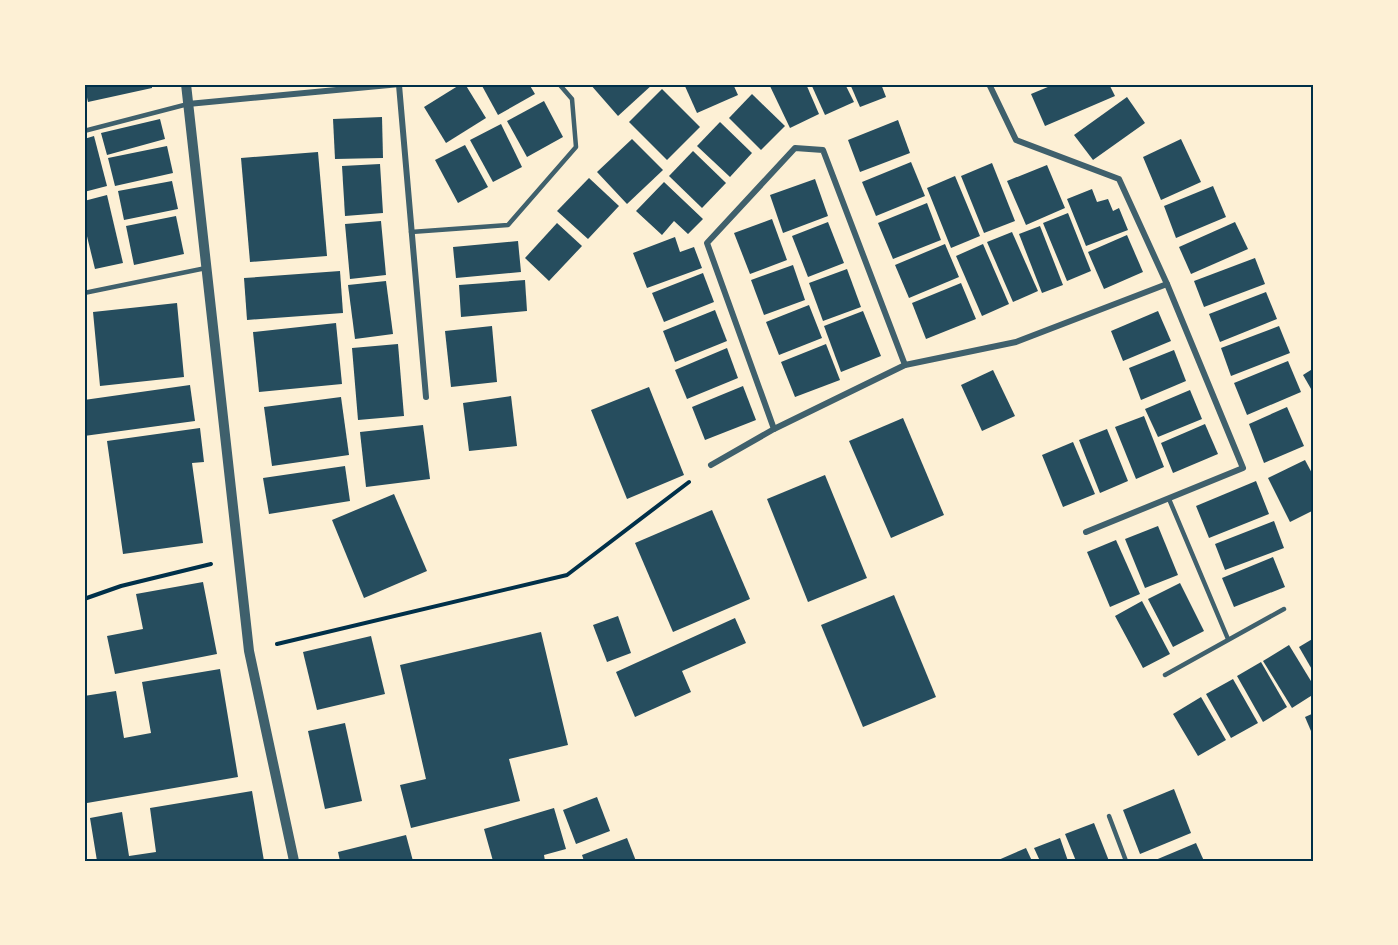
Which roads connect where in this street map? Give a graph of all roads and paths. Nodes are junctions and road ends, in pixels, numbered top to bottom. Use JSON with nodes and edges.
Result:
{"nodes":[{"id":1,"x":186,"y":84,"type":"edge"},
{"id":2,"x":399,"y":84,"type":"edge"},
{"id":3,"x":559,"y":84,"type":"edge"},
{"id":4,"x":989,"y":84,"type":"edge"},
{"id":5,"x":188,"y":104,"type":"junction"},
{"id":6,"x":84,"y":131,"type":"edge"},
{"id":7,"x":411,"y":232,"type":"junction"},
{"id":8,"x":206,"y":268,"type":"junction"},
{"id":9,"x":1167,"y":284,"type":"junction"},
{"id":10,"x":84,"y":293,"type":"edge"},
{"id":11,"x":905,"y":365,"type":"junction"},
{"id":12,"x":426,"y":397,"type":"dead end"},
{"id":13,"x":774,"y":429,"type":"junction"},
{"id":14,"x":711,"y":465,"type":"joint"},
{"id":15,"x":1169,"y":499,"type":"junction"},
{"id":16,"x":1086,"y":532,"type":"dead end"},
{"id":17,"x":238,"y":557,"type":"junction"},
{"id":18,"x":84,"y":599,"type":"edge"},
{"id":19,"x":1284,"y":609,"type":"dead end"},
{"id":20,"x":1228,"y":639,"type":"junction"},
{"id":21,"x":249,"y":651,"type":"junction"},
{"id":22,"x":1165,"y":675,"type":"dead end"},
{"id":23,"x":1109,"y":816,"type":"dead end"},
{"id":24,"x":294,"y":861,"type":"edge"},
{"id":25,"x":1126,"y":861,"type":"edge"}],
"edges":[{"from":1,"to":5,"type":"street"},
{"from":2,"to":5,"type":"street"},
{"from":2,"to":7,"type":"street"},
{"from":3,"to":7,"type":"lane"},
{"from":4,"to":9,"type":"street"},
{"from":5,"to":6,"type":"lane"},
{"from":5,"to":8,"type":"street"},
{"from":7,"to":12,"type":"street"},
{"from":8,"to":10,"type":"lane"},
{"from":8,"to":17,"type":"street"},
{"from":9,"to":11,"type":"street"},
{"from":9,"to":15,"type":"street"},
{"from":11,"to":13,"type":"street"},
{"from":11,"to":13,"type":"street"},
{"from":13,"to":14,"type":"street"},
{"from":14,"to":21,"type":"path"},
{"from":15,"to":16,"type":"street"},
{"from":15,"to":20,"type":"lane"},
{"from":17,"to":18,"type":"path"},
{"from":17,"to":21,"type":"street"},
{"from":19,"to":20,"type":"lane"},
{"from":20,"to":22,"type":"lane"},
{"from":21,"to":24,"type":"street"},
{"from":23,"to":25,"type":"lane"}]}
